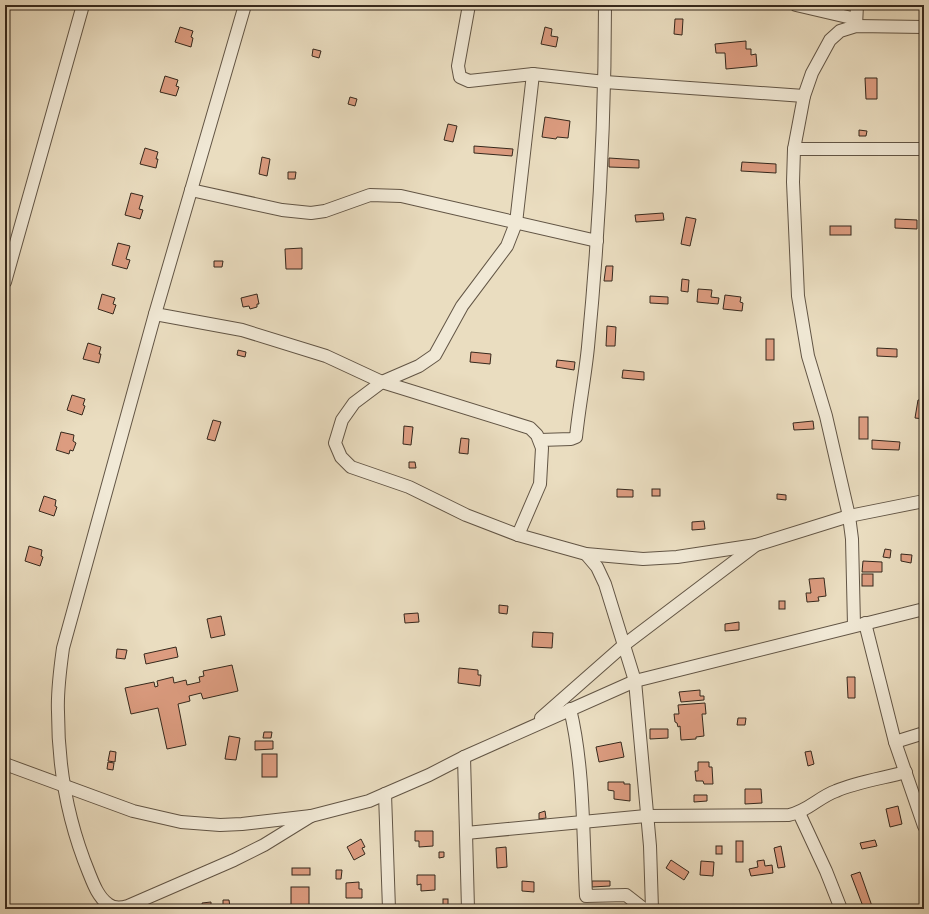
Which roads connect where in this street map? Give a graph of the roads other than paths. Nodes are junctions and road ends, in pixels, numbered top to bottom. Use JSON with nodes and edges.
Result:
{"nodes":[{"id":1,"x":83,"y":5,"type":"edge"},
{"id":2,"x":245,"y":5,"type":"edge"},
{"id":3,"x":469,"y":5,"type":"edge"},
{"id":4,"x":605,"y":5,"type":"edge"},
{"id":5,"x":796,"y":5,"type":"edge"},
{"id":6,"x":857,"y":5,"type":"edge"},
{"id":7,"x":856,"y":23,"type":"junction"},
{"id":8,"x":924,"y":27,"type":"edge"},
{"id":9,"x":533,"y":74,"type":"junction"},
{"id":10,"x":605,"y":82,"type":"junction"},
{"id":11,"x":804,"y":96,"type":"junction"},
{"id":12,"x":794,"y":149,"type":"junction"},
{"id":13,"x":924,"y":149,"type":"edge"},
{"id":14,"x":191,"y":190,"type":"junction"},
{"id":15,"x":516,"y":223,"type":"junction"},
{"id":16,"x":597,"y":241,"type":"junction"},
{"id":17,"x":5,"y":282,"type":"edge"},
{"id":18,"x":155,"y":314,"type":"junction"},
{"id":19,"x":382,"y":382,"type":"junction"},
{"id":20,"x":540,"y":440,"type":"junction"},
{"id":21,"x":924,"y":501,"type":"edge"},
{"id":22,"x":849,"y":516,"type":"junction"},
{"id":23,"x":518,"y":535,"type":"junction"},
{"id":24,"x":756,"y":545,"type":"junction"},
{"id":25,"x":586,"y":554,"type":"junction"},
{"id":26,"x":924,"y":609,"type":"edge"},
{"id":27,"x":860,"y":624,"type":"junction"},
{"id":28,"x":624,"y":645,"type":"junction"},
{"id":29,"x":635,"y":681,"type":"junction"},
{"id":30,"x":570,"y":709,"type":"junction"},
{"id":31,"x":532,"y":727,"type":"junction"},
{"id":32,"x":924,"y":733,"type":"edge"},
{"id":33,"x":895,"y":742,"type":"junction"},
{"id":34,"x":464,"y":757,"type":"junction"},
{"id":35,"x":5,"y":764,"type":"edge"},
{"id":36,"x":906,"y":772,"type":"junction"},
{"id":37,"x":64,"y":786,"type":"junction"},
{"id":38,"x":385,"y":794,"type":"junction"},
{"id":39,"x":799,"y":813,"type":"junction"},
{"id":40,"x":312,"y":816,"type":"junction"},
{"id":41,"x":646,"y":816,"type":"junction"},
{"id":42,"x":582,"y":823,"type":"junction"},
{"id":43,"x":923,"y":823,"type":"edge"},
{"id":44,"x":466,"y":833,"type":"junction"},
{"id":45,"x":389,"y":909,"type":"edge"},
{"id":46,"x":468,"y":909,"type":"edge"},
{"id":47,"x":644,"y":909,"type":"edge"},
{"id":48,"x":652,"y":909,"type":"edge"},
{"id":49,"x":841,"y":909,"type":"edge"}],
"edges":[{"from":1,"to":17,"type":"street"},
{"from":2,"to":14,"type":"street"},
{"from":3,"to":9,"type":"street"},
{"from":4,"to":10,"type":"street"},
{"from":5,"to":7,"type":"street"},
{"from":6,"to":7,"type":"street"},
{"from":7,"to":8,"type":"street"},
{"from":7,"to":11,"type":"street"},
{"from":9,"to":10,"type":"street"},
{"from":9,"to":15,"type":"street"},
{"from":10,"to":11,"type":"street"},
{"from":10,"to":16,"type":"street"},
{"from":11,"to":12,"type":"street"},
{"from":12,"to":13,"type":"street"},
{"from":12,"to":22,"type":"street"},
{"from":14,"to":15,"type":"street"},
{"from":14,"to":18,"type":"street"},
{"from":15,"to":16,"type":"street"},
{"from":15,"to":19,"type":"street"},
{"from":16,"to":20,"type":"street"},
{"from":18,"to":19,"type":"street"},
{"from":18,"to":37,"type":"street"},
{"from":19,"to":20,"type":"street"},
{"from":19,"to":23,"type":"street"},
{"from":20,"to":23,"type":"street"},
{"from":21,"to":22,"type":"street"},
{"from":22,"to":24,"type":"street"},
{"from":22,"to":27,"type":"street"},
{"from":23,"to":25,"type":"street"},
{"from":24,"to":25,"type":"street"},
{"from":24,"to":28,"type":"street"},
{"from":25,"to":28,"type":"street"},
{"from":26,"to":27,"type":"street"},
{"from":27,"to":29,"type":"street"},
{"from":27,"to":33,"type":"street"},
{"from":28,"to":29,"type":"street"},
{"from":28,"to":31,"type":"street"},
{"from":29,"to":30,"type":"street"},
{"from":29,"to":41,"type":"street"},
{"from":30,"to":31,"type":"street"},
{"from":30,"to":42,"type":"street"},
{"from":31,"to":34,"type":"street"},
{"from":32,"to":33,"type":"street"},
{"from":33,"to":36,"type":"street"},
{"from":34,"to":38,"type":"street"},
{"from":34,"to":44,"type":"street"},
{"from":35,"to":37,"type":"street"},
{"from":36,"to":39,"type":"street"},
{"from":36,"to":43,"type":"street"},
{"from":37,"to":40,"type":"street"},
{"from":37,"to":40,"type":"street"},
{"from":38,"to":40,"type":"street"},
{"from":38,"to":45,"type":"street"},
{"from":39,"to":41,"type":"street"},
{"from":39,"to":49,"type":"street"},
{"from":41,"to":42,"type":"street"},
{"from":41,"to":48,"type":"street"},
{"from":42,"to":44,"type":"street"},
{"from":42,"to":47,"type":"street"},
{"from":44,"to":46,"type":"street"}]}
